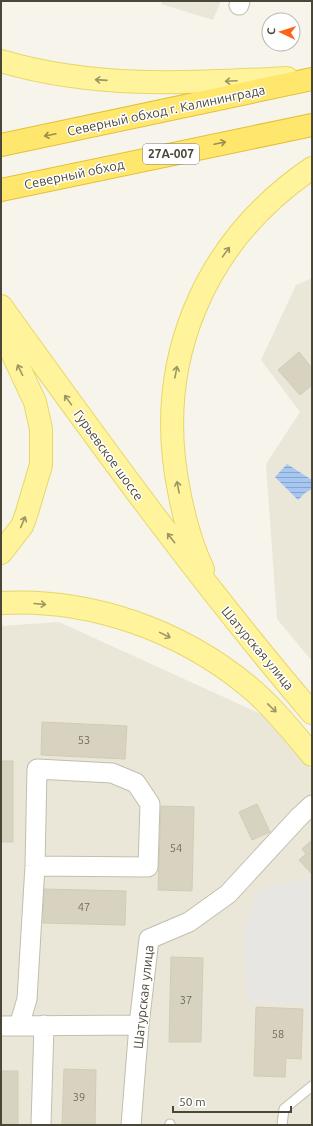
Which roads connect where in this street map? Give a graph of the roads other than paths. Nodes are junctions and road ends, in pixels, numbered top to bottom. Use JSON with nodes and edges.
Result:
{"nodes":[{"id":1,"x":1,"y":61,"type":"edge"},
{"id":2,"x":312,"y":76,"type":"edge"},
{"id":3,"x":312,"y":79,"type":"edge"},
{"id":4,"x":312,"y":125,"type":"edge"},
{"id":5,"x":11,"y":143,"type":"edge"},
{"id":6,"x":312,"y":168,"type":"edge"},
{"id":7,"x":1,"y":190,"type":"edge"},
{"id":8,"x":1,"y":306,"type":"edge"},
{"id":9,"x":1,"y":329,"type":"edge"},
{"id":10,"x":1,"y":554,"type":"edge"},
{"id":11,"x":220,"y":602,"type":"junction"},
{"id":12,"x":1,"y":603,"type":"edge"},
{"id":13,"x":312,"y":713,"type":"edge"},
{"id":14,"x":312,"y":755,"type":"edge"},
{"id":15,"x":312,"y":806,"type":"edge"},
{"id":16,"x":35,"y":866,"type":"junction"},
{"id":17,"x":44,"y":1025,"type":"junction"},
{"id":18,"x":139,"y":1025,"type":"junction"},
{"id":19,"x":10,"y":1026,"type":"edge"},
{"id":20,"x":312,"y":1086,"type":"edge"},
{"id":21,"x":41,"y":1125,"type":"edge"},
{"id":22,"x":131,"y":1125,"type":"edge"},
{"id":23,"x":282,"y":1125,"type":"edge"}],
"edges":[{"from":2,"to":1,"type":"main road","one_way":true},
{"from":3,"to":5,"type":"highway","name":"Северный обход г. Калининграда","one_way":true},
{"from":7,"to":4,"type":"highway","name":"Северный обход","number":"27А-007","one_way":true},
{"from":11,"to":6,"type":"main road","one_way":true},
{"from":11,"to":8,"type":"main road","name":"Гурьевское шоссе","one_way":true},
{"from":10,"to":9,"type":"main road","one_way":true},
{"from":11,"to":13,"type":"main road","name":"Шатурская улица"},
{"from":12,"to":14,"type":"main road","one_way":true},
{"from":15,"to":18,"type":"street","name":"Шатурская улица"},
{"from":16,"to":16,"type":"street"},
{"from":16,"to":19,"type":"street"},
{"from":17,"to":18,"type":"street"},
{"from":17,"to":19,"type":"street"},
{"from":17,"to":21,"type":"street"},
{"from":18,"to":22,"type":"street","name":"Шатурская улица"},
{"from":20,"to":23,"type":"lane"}]}
